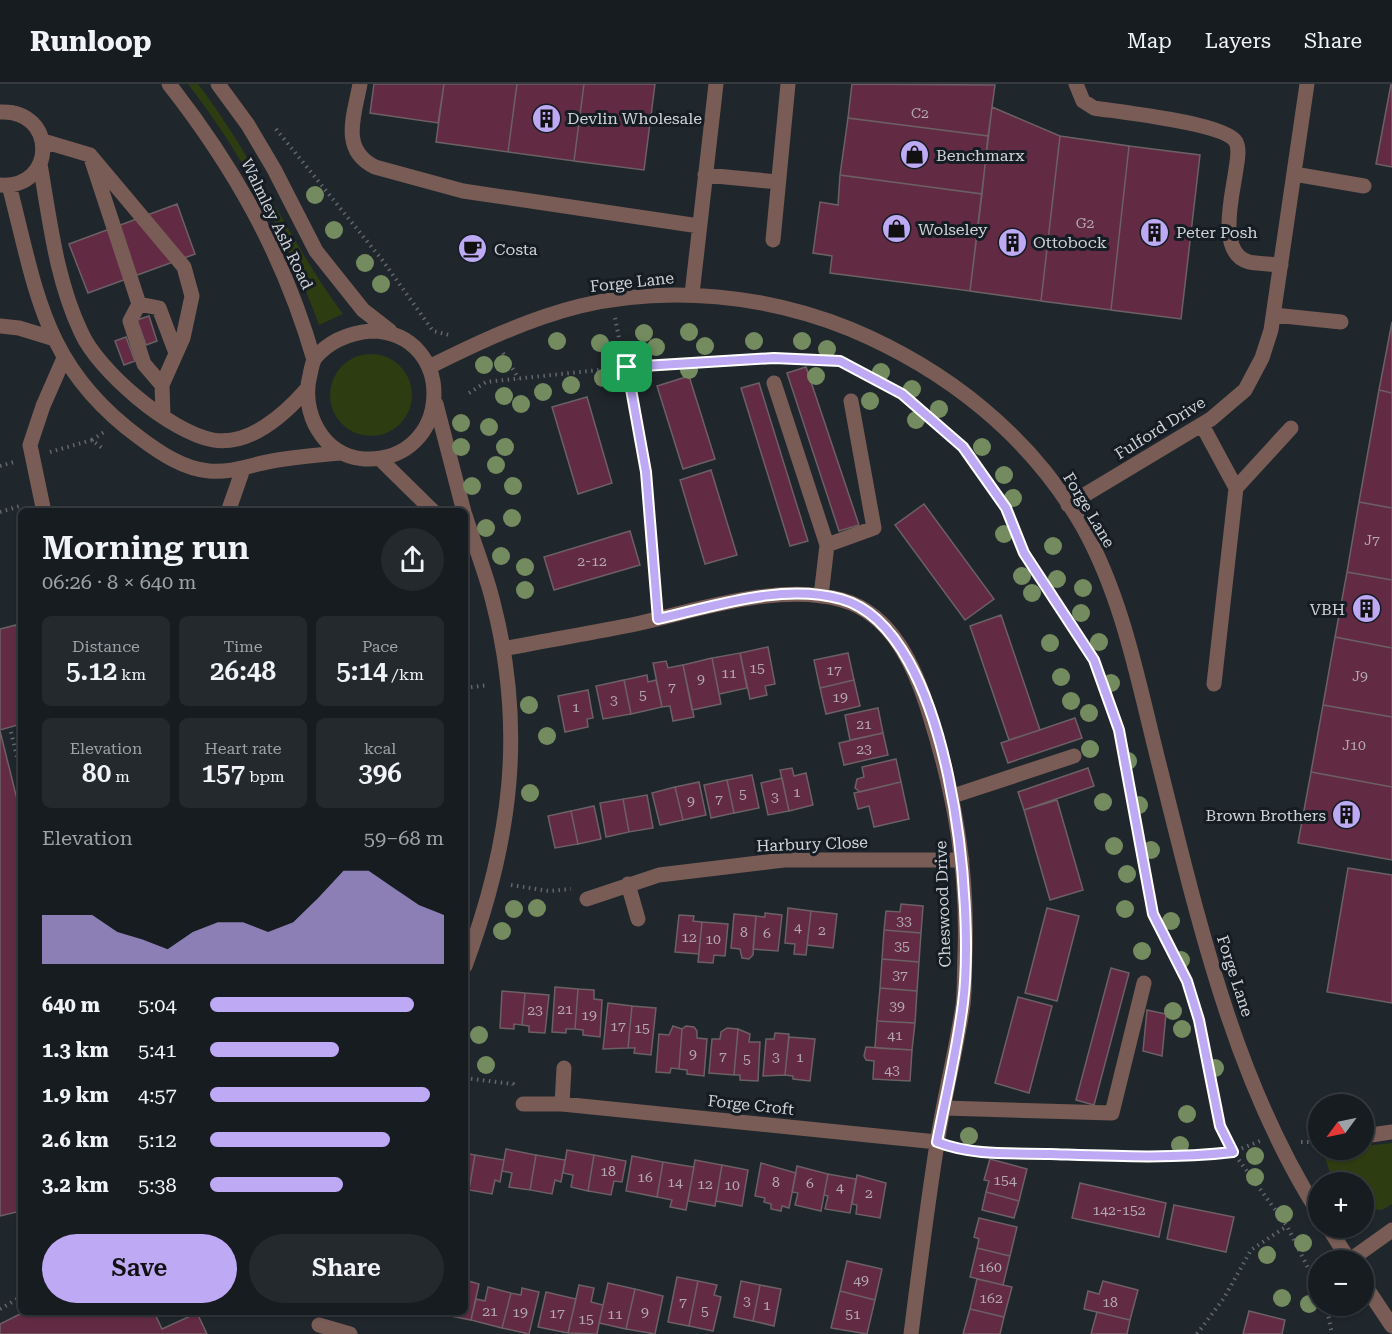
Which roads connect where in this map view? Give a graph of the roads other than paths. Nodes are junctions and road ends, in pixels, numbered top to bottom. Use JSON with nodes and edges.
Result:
{"nodes":[{"id":1,"x":169,"y":84,"type":"edge"},
{"id":2,"x":218,"y":84,"type":"edge"},
{"id":3,"x":360,"y":84,"type":"edge"},
{"id":4,"x":716,"y":84,"type":"edge"},
{"id":5,"x":788,"y":84,"type":"edge"},
{"id":6,"x":1076,"y":84,"type":"edge"},
{"id":7,"x":1307,"y":84,"type":"edge"},
{"id":8,"x":0,"y":112,"type":"edge"},
{"id":9,"x":42,"y":141,"type":"junction"},
{"id":10,"x":90,"y":156,"type":"junction"},
{"id":11,"x":40,"y":164,"type":"junction"},
{"id":12,"x":1294,"y":174,"type":"junction"},
{"id":13,"x":705,"y":175,"type":"junction"},
{"id":14,"x":778,"y":182,"type":"junction"},
{"id":15,"x":5,"y":185,"type":"edge"},
{"id":16,"x":1364,"y":186,"type":"dead end"},
{"id":17,"x":699,"y":226,"type":"junction"},
{"id":18,"x":772,"y":240,"type":"dead end"},
{"id":19,"x":1281,"y":265,"type":"junction"},
{"id":20,"x":692,"y":294,"type":"junction"},
{"id":21,"x":139,"y":304,"type":"junction"},
{"id":22,"x":1274,"y":315,"type":"junction"},
{"id":23,"x":1341,"y":322,"type":"dead end"},
{"id":24,"x":0,"y":326,"type":"edge"},
{"id":25,"x":390,"y":331,"type":"junction"},
{"id":26,"x":55,"y":339,"type":"junction"},
{"id":27,"x":176,"y":353,"type":"junction"},
{"id":28,"x":64,"y":358,"type":"junction"},
{"id":29,"x":314,"y":360,"type":"junction"},
{"id":30,"x":429,"y":366,"type":"junction"},
{"id":31,"x":774,"y":383,"type":"dead end"},
{"id":32,"x":162,"y":385,"type":"junction"},
{"id":33,"x":306,"y":390,"type":"junction"},
{"id":34,"x":435,"y":401,"type":"junction"},
{"id":35,"x":852,"y":401,"type":"dead end"},
{"id":36,"x":163,"y":415,"type":"junction"},
{"id":37,"x":1202,"y":425,"type":"junction"},
{"id":38,"x":1291,"y":428,"type":"dead end"},
{"id":39,"x":340,"y":453,"type":"junction"},
{"id":40,"x":380,"y":459,"type":"junction"},
{"id":41,"x":243,"y":469,"type":"junction"},
{"id":42,"x":1236,"y":488,"type":"junction"},
{"id":43,"x":1068,"y":505,"type":"junction"},
{"id":44,"x":43,"y":508,"type":"edge"},
{"id":45,"x":229,"y":508,"type":"edge"},
{"id":46,"x":430,"y":508,"type":"edge"},
{"id":47,"x":463,"y":508,"type":"edge"},
{"id":48,"x":468,"y":526,"type":"edge"},
{"id":49,"x":827,"y":545,"type":"junction"},
{"id":50,"x":468,"y":547,"type":"edge"},
{"id":51,"x":478,"y":558,"type":"junction"},
{"id":52,"x":821,"y":596,"type":"junction"},
{"id":53,"x":503,"y":649,"type":"junction"},
{"id":54,"x":1214,"y":684,"type":"dead end"},
{"id":55,"x":1074,"y":756,"type":"dead end"},
{"id":56,"x":953,"y":796,"type":"junction"},
{"id":57,"x":962,"y":860,"type":"junction"},
{"id":58,"x":628,"y":884,"type":"junction"},
{"id":59,"x":587,"y":899,"type":"road end"},
{"id":60,"x":638,"y":918,"type":"dead end"},
{"id":61,"x":468,"y":957,"type":"edge"},
{"id":62,"x":1144,"y":983,"type":"dead end"},
{"id":63,"x":564,"y":1068,"type":"dead end"},
{"id":64,"x":523,"y":1104,"type":"road end"},
{"id":65,"x":561,"y":1104,"type":"junction"},
{"id":66,"x":944,"y":1108,"type":"junction"},
{"id":67,"x":1392,"y":1132,"type":"edge"},
{"id":68,"x":1374,"y":1135,"type":"edge"},
{"id":69,"x":937,"y":1142,"type":"junction"},
{"id":70,"x":1308,"y":1194,"type":"edge"},
{"id":71,"x":1392,"y":1230,"type":"edge"},
{"id":72,"x":1363,"y":1250,"type":"edge"},
{"id":73,"x":1374,"y":1299,"type":"edge"},
{"id":74,"x":320,"y":1324,"type":"edge"},
{"id":75,"x":1392,"y":1326,"type":"edge"},
{"id":76,"x":350,"y":1334,"type":"edge"},
{"id":77,"x":911,"y":1334,"type":"edge"}],
"edges":[{"from":1,"to":29,"type":"street","name":"Walmley Ash Road"},
{"from":2,"to":25,"type":"street","name":"Walmley Ash Road"},
{"from":3,"to":17,"type":"street"},
{"from":4,"to":13,"type":"street"},
{"from":5,"to":14,"type":"street"},
{"from":6,"to":19,"type":"street"},
{"from":7,"to":12,"type":"street","name":"Fulford Drive"},
{"from":8,"to":9,"type":"street"},
{"from":9,"to":10,"type":"street"},
{"from":9,"to":11,"type":"street"},
{"from":10,"to":21,"type":"street"},
{"from":10,"to":27,"type":"street"},
{"from":11,"to":15,"type":"street"},
{"from":11,"to":36,"type":"street"},
{"from":12,"to":16,"type":"street"},
{"from":12,"to":19,"type":"street","name":"Fulford Drive"},
{"from":13,"to":14,"type":"street"},
{"from":13,"to":17,"type":"street"},
{"from":14,"to":18,"type":"street"},
{"from":15,"to":26,"type":"street"},
{"from":17,"to":20,"type":"street"},
{"from":19,"to":22,"type":"street","name":"Fulford Drive"},
{"from":20,"to":30,"type":"street","name":"Forge Lane"},
{"from":20,"to":43,"type":"street","name":"Forge Lane"},
{"from":21,"to":27,"type":"street"},
{"from":21,"to":32,"type":"street"},
{"from":22,"to":23,"type":"street"},
{"from":22,"to":37,"type":"street","name":"Fulford Drive"},
{"from":24,"to":26,"type":"street"},
{"from":25,"to":29,"type":"street"},
{"from":25,"to":30,"type":"street"},
{"from":26,"to":28,"type":"street"},
{"from":27,"to":32,"type":"street"},
{"from":28,"to":41,"type":"street"},
{"from":28,"to":44,"type":"street"},
{"from":29,"to":33,"type":"street"},
{"from":30,"to":34,"type":"street"},
{"from":31,"to":49,"type":"street"},
{"from":32,"to":36,"type":"street"},
{"from":33,"to":36,"type":"street"},
{"from":33,"to":39,"type":"street"},
{"from":34,"to":40,"type":"street"},
{"from":34,"to":47,"type":"street"},
{"from":35,"to":49,"type":"street"},
{"from":37,"to":42,"type":"street"},
{"from":37,"to":43,"type":"street","name":"Fulford Drive"},
{"from":38,"to":42,"type":"street"},
{"from":39,"to":40,"type":"street"},
{"from":39,"to":41,"type":"street"},
{"from":40,"to":46,"type":"street"},
{"from":41,"to":45,"type":"street"},
{"from":42,"to":54,"type":"street"},
{"from":43,"to":70,"type":"street","name":"Forge Lane"},
{"from":48,"to":51,"type":"street"},
{"from":49,"to":52,"type":"street"},
{"from":50,"to":51,"type":"street"},
{"from":51,"to":53,"type":"street"},
{"from":52,"to":53,"type":"street","name":"Cheswood Drive"},
{"from":52,"to":56,"type":"street","name":"Cheswood Drive"},
{"from":53,"to":61,"type":"street"},
{"from":55,"to":56,"type":"street"},
{"from":56,"to":57,"type":"street","name":"Cheswood Drive"},
{"from":57,"to":58,"type":"street","name":"Harbury Close"},
{"from":57,"to":66,"type":"street","name":"Cheswood Drive"},
{"from":58,"to":59,"type":"street","name":"Harbury Close"},
{"from":58,"to":60,"type":"street"},
{"from":62,"to":66,"type":"street"},
{"from":63,"to":65,"type":"street"},
{"from":64,"to":65,"type":"street","name":"Forge Croft"},
{"from":65,"to":69,"type":"street","name":"Forge Croft"},
{"from":66,"to":69,"type":"street","name":"Cheswood Drive"},
{"from":67,"to":68,"type":"street"},
{"from":69,"to":77,"type":"street","name":"Cheswood Drive"},
{"from":71,"to":72,"type":"street"},
{"from":73,"to":75,"type":"street"},
{"from":74,"to":76,"type":"street"}]}
